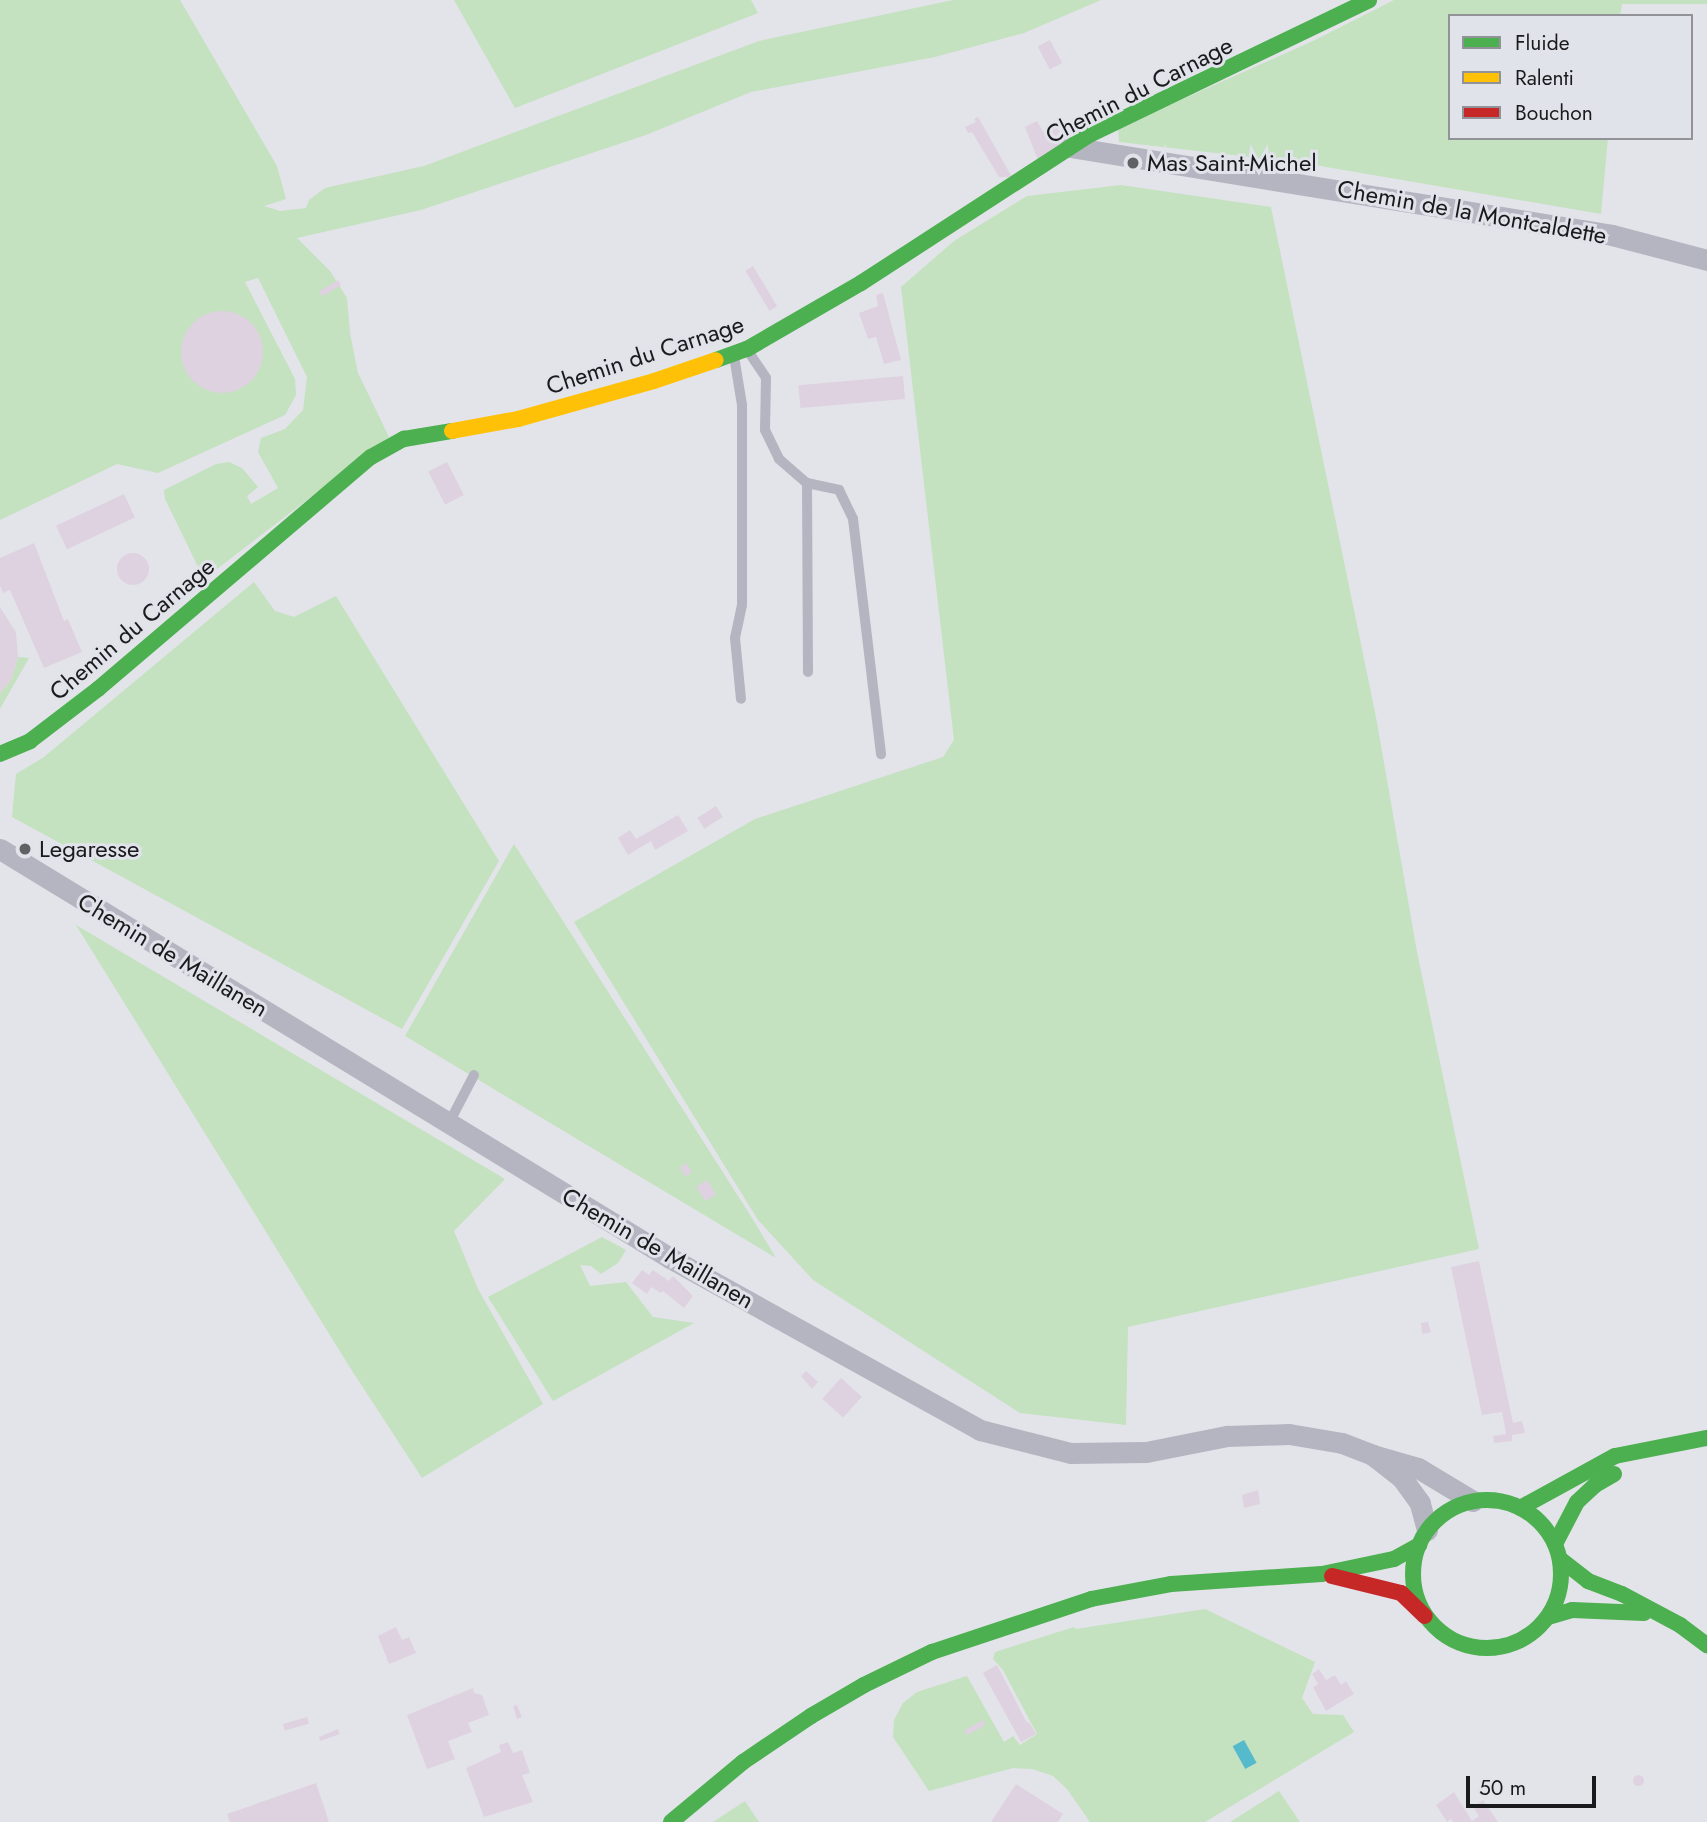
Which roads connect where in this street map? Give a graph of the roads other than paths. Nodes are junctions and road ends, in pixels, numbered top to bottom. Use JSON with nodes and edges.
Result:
{"nodes":[{"id":1,"x":1369,"y":0,"type":"edge"},
{"id":2,"x":1070,"y":147,"type":"junction"},
{"id":3,"x":1707,"y":260,"type":"edge"},
{"id":4,"x":740,"y":351,"type":"junction"},
{"id":5,"x":807,"y":483,"type":"junction"},
{"id":6,"x":808,"y":672,"type":"dead end"},
{"id":7,"x":741,"y":699,"type":"dead end"},
{"id":8,"x":0,"y":754,"type":"edge"},
{"id":9,"x":880,"y":754,"type":"dead end"},
{"id":10,"x":0,"y":849,"type":"edge"},
{"id":11,"x":474,"y":1075,"type":"dead end"},
{"id":12,"x":449,"y":1123,"type":"junction"},
{"id":13,"x":1707,"y":1438,"type":"edge"},
{"id":14,"x":1373,"y":1455,"type":"junction"},
{"id":15,"x":1473,"y":1501,"type":"junction"},
{"id":16,"x":1520,"y":1508,"type":"junction"},
{"id":17,"x":1423,"y":1538,"type":"junction"},
{"id":18,"x":1557,"y":1551,"type":"junction"},
{"id":19,"x":1322,"y":1574,"type":"junction"},
{"id":20,"x":1655,"y":1613,"type":"junction"},
{"id":21,"x":1548,"y":1618,"type":"junction"},
{"id":22,"x":1430,"y":1622,"type":"junction"},
{"id":23,"x":1707,"y":1645,"type":"edge"},
{"id":24,"x":671,"y":1822,"type":"edge"}],
"edges":[{"from":1,"to":2,"type":"street","name":"Chemin du Carnage"},
{"from":2,"to":3,"type":"street","name":"Chemin de la Montcaldette"},
{"from":2,"to":4,"type":"street","name":"Chemin du Carnage"},
{"from":4,"to":5,"type":"lane"},
{"from":4,"to":7,"type":"lane"},
{"from":4,"to":8,"type":"street","name":"Chemin du Carnage"},
{"from":5,"to":6,"type":"lane"},
{"from":5,"to":9,"type":"lane"},
{"from":10,"to":12,"type":"street","name":"Chemin de Maillanen"},
{"from":11,"to":12,"type":"lane"},
{"from":12,"to":14,"type":"street","name":"Chemin de Maillanen"},
{"from":13,"to":16,"type":"street"},
{"from":13,"to":18,"type":"street"},
{"from":14,"to":15,"type":"street"},
{"from":14,"to":17,"type":"street"},
{"from":15,"to":16,"type":"street"},
{"from":15,"to":17,"type":"street"},
{"from":16,"to":18,"type":"street"},
{"from":17,"to":19,"type":"street"},
{"from":17,"to":22,"type":"street"},
{"from":18,"to":20,"type":"street"},
{"from":18,"to":21,"type":"street"},
{"from":19,"to":22,"type":"street"},
{"from":19,"to":24,"type":"street"},
{"from":20,"to":21,"type":"street"},
{"from":20,"to":23,"type":"street"},
{"from":21,"to":22,"type":"street"}]}
